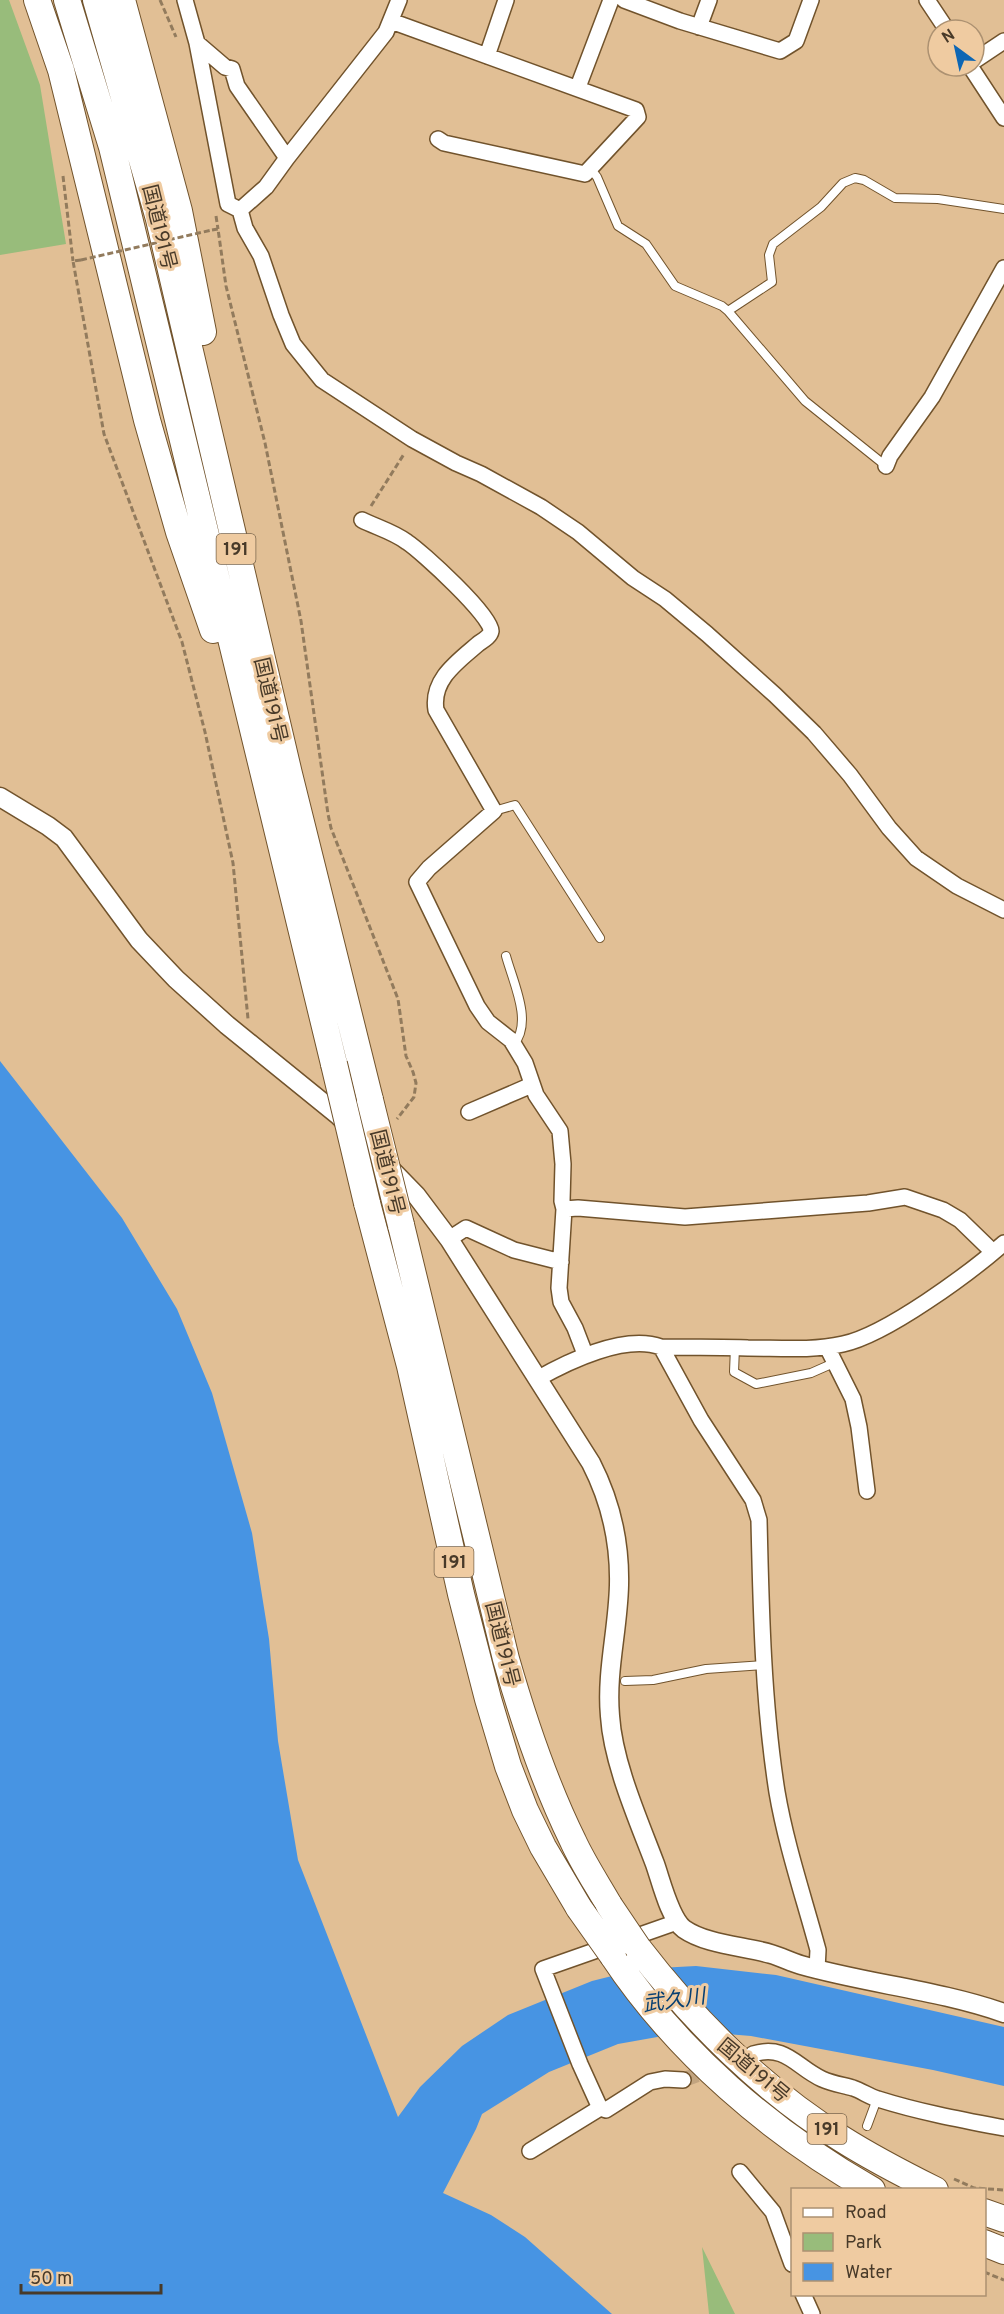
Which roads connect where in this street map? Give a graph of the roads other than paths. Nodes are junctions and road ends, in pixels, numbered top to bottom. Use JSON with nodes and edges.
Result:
{"nodes":[{"id":1,"x":37,"y":0,"type":"edge"},
{"id":2,"x":67,"y":0,"type":"edge"},
{"id":3,"x":96,"y":0,"type":"edge"},
{"id":4,"x":122,"y":0,"type":"edge"},
{"id":5,"x":185,"y":0,"type":"edge"},
{"id":6,"x":399,"y":0,"type":"edge"},
{"id":7,"x":506,"y":0,"type":"edge"},
{"id":8,"x":611,"y":0,"type":"edge"},
{"id":9,"x":624,"y":0,"type":"edge"},
{"id":10,"x":710,"y":0,"type":"edge"},
{"id":11,"x":811,"y":0,"type":"edge"},
{"id":12,"x":927,"y":0,"type":"edge"},
{"id":13,"x":939,"y":18,"type":"edge"},
{"id":14,"x":391,"y":21,"type":"junction"},
{"id":15,"x":699,"y":27,"type":"junction"},
{"id":16,"x":1004,"y":41,"type":"edge"},
{"id":17,"x":197,"y":43,"type":"junction"},
{"id":18,"x":986,"y":52,"type":"edge"},
{"id":19,"x":487,"y":56,"type":"junction"},
{"id":20,"x":978,"y":78,"type":"edge"},
{"id":21,"x":578,"y":87,"type":"junction"},
{"id":22,"x":1004,"y":118,"type":"edge"},
{"id":23,"x":438,"y":139,"type":"dead end"},
{"id":24,"x":287,"y":158,"type":"junction"},
{"id":25,"x":590,"y":168,"type":"junction"},
{"id":26,"x":1004,"y":209,"type":"edge"},
{"id":27,"x":240,"y":210,"type":"junction"},
{"id":28,"x":1004,"y":268,"type":"edge"},
{"id":29,"x":728,"y":311,"type":"junction"},
{"id":30,"x":205,"y":415,"type":"junction"},
{"id":31,"x":886,"y":466,"type":"joint"},
{"id":32,"x":362,"y":520,"type":"road end"},
{"id":33,"x":266,"y":783,"type":"junction"},
{"id":34,"x":0,"y":797,"type":"edge"},
{"id":35,"x":494,"y":811,"type":"junction"},
{"id":36,"x":1004,"y":910,"type":"edge"},
{"id":37,"x":600,"y":938,"type":"dead end"},
{"id":38,"x":506,"y":956,"type":"dead end"},
{"id":39,"x":514,"y":1044,"type":"junction"},
{"id":40,"x":533,"y":1087,"type":"junction"},
{"id":41,"x":469,"y":1112,"type":"dead end"},
{"id":42,"x":564,"y":1209,"type":"junction"},
{"id":43,"x":449,"y":1239,"type":"junction"},
{"id":44,"x":999,"y":1247,"type":"edge"},
{"id":45,"x":561,"y":1262,"type":"junction"},
{"id":46,"x":661,"y":1347,"type":"junction"},
{"id":47,"x":735,"y":1347,"type":"junction"},
{"id":48,"x":827,"y":1347,"type":"junction"},
{"id":49,"x":585,"y":1354,"type":"junction"},
{"id":50,"x":836,"y":1362,"type":"junction"},
{"id":51,"x":537,"y":1379,"type":"junction"},
{"id":52,"x":867,"y":1491,"type":"dead end"},
{"id":53,"x":765,"y":1665,"type":"junction"},
{"id":54,"x":625,"y":1681,"type":"dead end"},
{"id":55,"x":677,"y":1922,"type":"junction"},
{"id":56,"x":817,"y":1969,"type":"junction"},
{"id":57,"x":1004,"y":2013,"type":"edge"},
{"id":58,"x":742,"y":2053,"type":"junction"},
{"id":59,"x":683,"y":2080,"type":"tunnel mouth"},
{"id":60,"x":877,"y":2099,"type":"junction"},
{"id":61,"x":599,"y":2106,"type":"junction"},
{"id":62,"x":867,"y":2126,"type":"dead end"},
{"id":63,"x":1004,"y":2128,"type":"edge"},
{"id":64,"x":530,"y":2151,"type":"dead end"},
{"id":65,"x":740,"y":2172,"type":"dead end"},
{"id":66,"x":869,"y":2188,"type":"edge"},
{"id":67,"x":931,"y":2188,"type":"edge"},
{"id":68,"x":986,"y":2213,"type":"edge"},
{"id":69,"x":1004,"y":2219,"type":"edge"},
{"id":70,"x":986,"y":2244,"type":"edge"},
{"id":71,"x":1004,"y":2251,"type":"edge"},
{"id":72,"x":791,"y":2261,"type":"edge"},
{"id":73,"x":803,"y":2296,"type":"edge"},
{"id":74,"x":812,"y":2314,"type":"edge"}],
"edges":[{"from":1,"to":33,"type":"highway"},
{"from":2,"to":33,"type":"highway","name":"国道191号","number":"191"},
{"from":3,"to":30,"type":"highway","name":"国道191号","number":"191"},
{"from":4,"to":30,"type":"highway"},
{"from":5,"to":17,"type":"street"},
{"from":6,"to":14,"type":"street"},
{"from":7,"to":19,"type":"street"},
{"from":8,"to":21,"type":"street"},
{"from":9,"to":15,"type":"street"},
{"from":10,"to":15,"type":"street"},
{"from":11,"to":15,"type":"street"},
{"from":12,"to":13,"type":"street"},
{"from":14,"to":19,"type":"street"},
{"from":14,"to":24,"type":"street"},
{"from":16,"to":18,"type":"street"},
{"from":17,"to":24,"type":"street"},
{"from":17,"to":27,"type":"street"},
{"from":19,"to":21,"type":"street"},
{"from":20,"to":22,"type":"street"},
{"from":21,"to":25,"type":"street"},
{"from":23,"to":25,"type":"street"},
{"from":24,"to":27,"type":"street"},
{"from":25,"to":29,"type":"lane"},
{"from":26,"to":29,"type":"lane"},
{"from":27,"to":36,"type":"street"},
{"from":28,"to":31,"type":"street"},
{"from":29,"to":31,"type":"lane"},
{"from":30,"to":58,"type":"highway","name":"国道191号","number":"191","bridge":true},
{"from":32,"to":35,"type":"street"},
{"from":33,"to":66,"type":"highway","name":"国道191号","number":"191","bridge":true},
{"from":34,"to":43,"type":"street"},
{"from":35,"to":37,"type":"lane"},
{"from":35,"to":39,"type":"street"},
{"from":38,"to":39,"type":"lane"},
{"from":39,"to":40,"type":"street"},
{"from":40,"to":41,"type":"street"},
{"from":40,"to":42,"type":"street"},
{"from":42,"to":44,"type":"street"},
{"from":42,"to":45,"type":"street"},
{"from":43,"to":45,"type":"street"},
{"from":43,"to":51,"type":"street"},
{"from":44,"to":48,"type":"street"},
{"from":45,"to":49,"type":"street"},
{"from":46,"to":47,"type":"street"},
{"from":46,"to":49,"type":"street"},
{"from":46,"to":53,"type":"street"},
{"from":47,"to":48,"type":"street"},
{"from":47,"to":50,"type":"lane"},
{"from":48,"to":50,"type":"street"},
{"from":49,"to":51,"type":"street"},
{"from":50,"to":52,"type":"street"},
{"from":51,"to":55,"type":"street"},
{"from":53,"to":54,"type":"lane"},
{"from":53,"to":56,"type":"street"},
{"from":55,"to":56,"type":"street"},
{"from":55,"to":61,"type":"street"},
{"from":56,"to":57,"type":"street"},
{"from":58,"to":60,"type":"street"},
{"from":58,"to":67,"type":"highway","name":"国道191号","number":"191"},
{"from":59,"to":61,"type":"street"},
{"from":60,"to":62,"type":"lane"},
{"from":60,"to":63,"type":"street"},
{"from":61,"to":64,"type":"street"},
{"from":65,"to":72,"type":"street"},
{"from":68,"to":69,"type":"highway"},
{"from":70,"to":71,"type":"highway"},
{"from":73,"to":74,"type":"street"}]}
